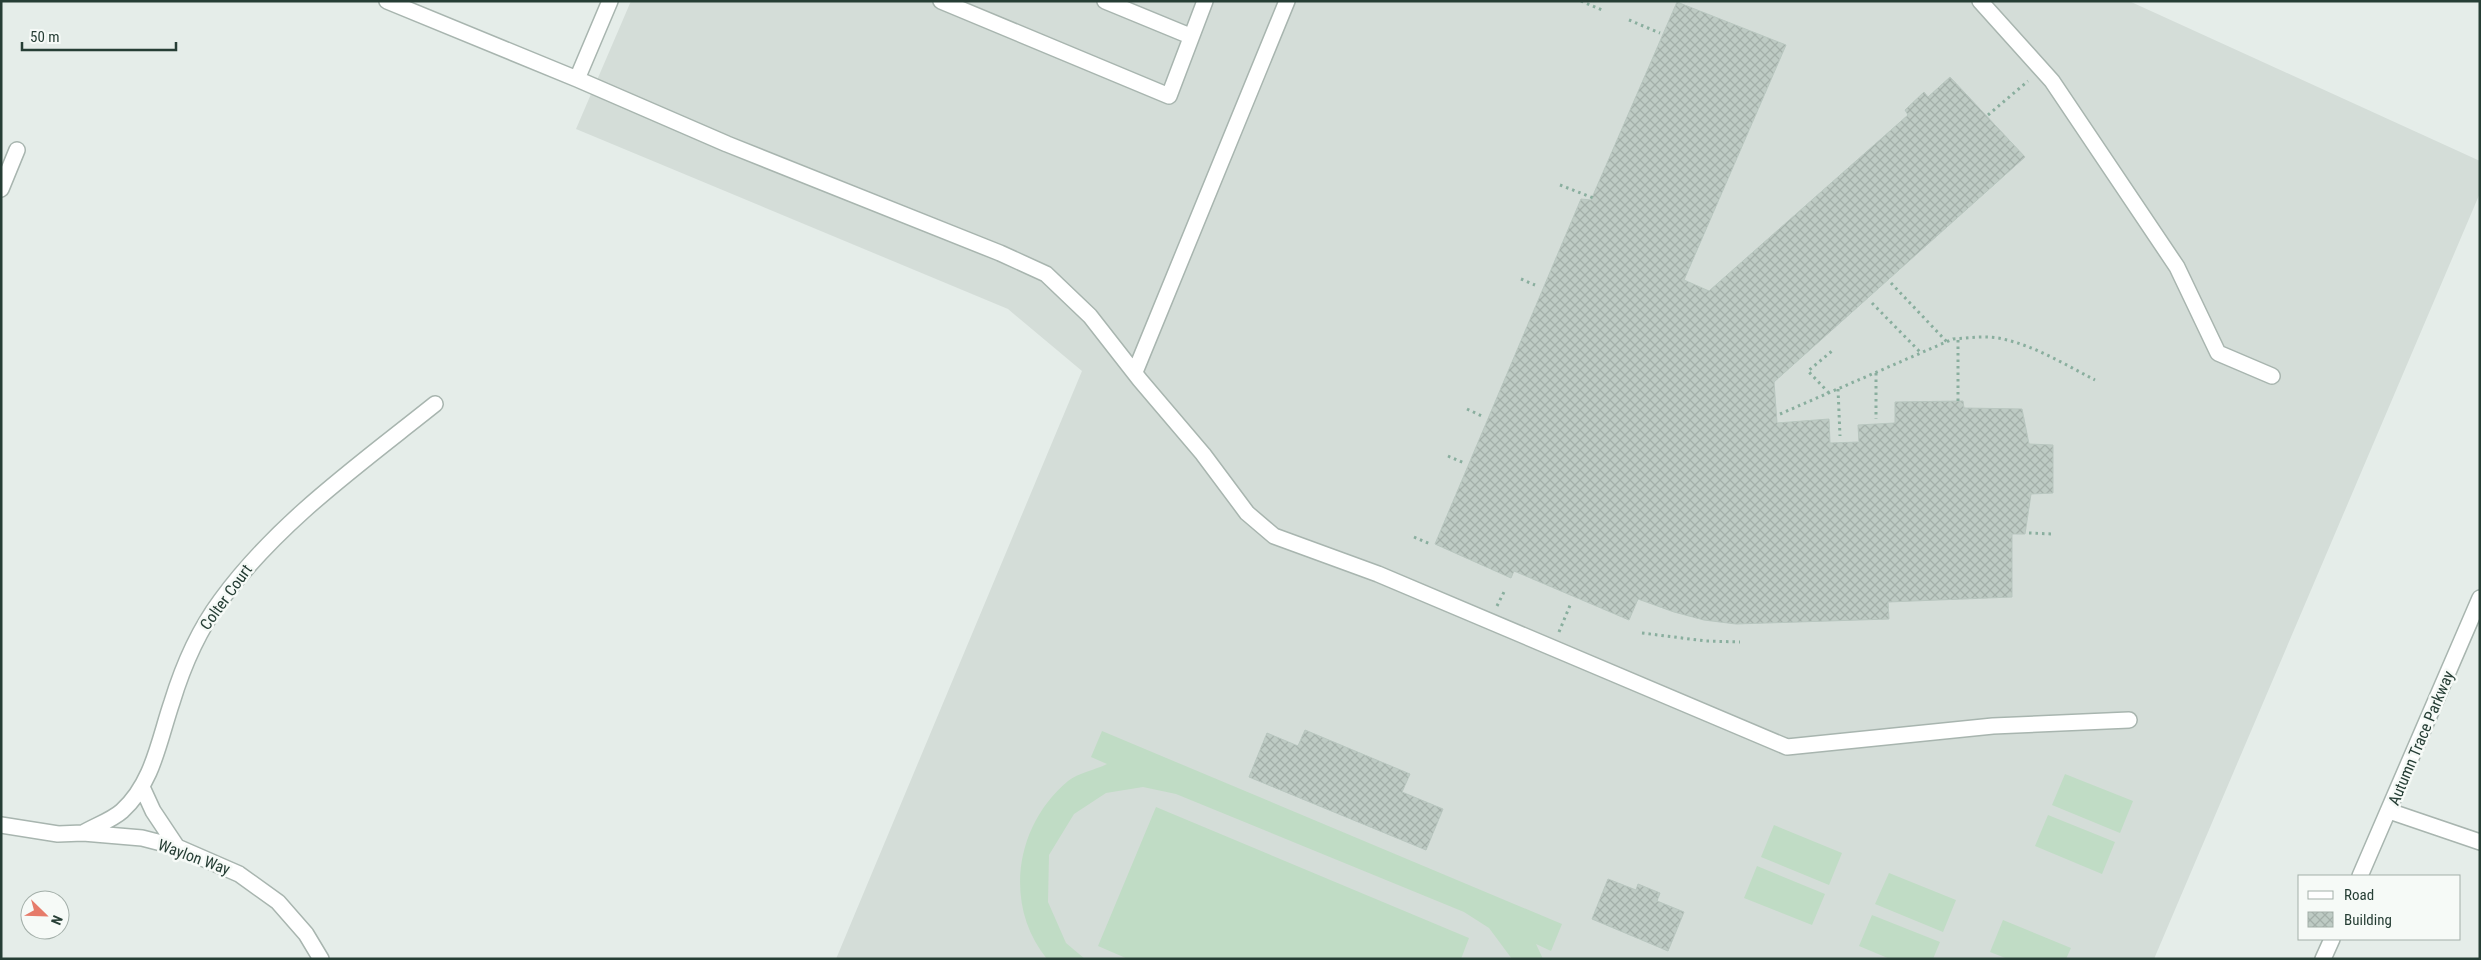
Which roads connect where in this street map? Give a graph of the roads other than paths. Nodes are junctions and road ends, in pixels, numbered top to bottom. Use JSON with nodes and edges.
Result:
{"nodes":[{"id":1,"x":387,"y":1,"type":"edge"},
{"id":2,"x":610,"y":1,"type":"edge"},
{"id":3,"x":941,"y":1,"type":"edge"},
{"id":4,"x":1105,"y":1,"type":"edge"},
{"id":5,"x":1205,"y":1,"type":"edge"},
{"id":6,"x":1287,"y":1,"type":"edge"},
{"id":7,"x":1980,"y":1,"type":"edge"},
{"id":8,"x":1190,"y":36,"type":"junction"},
{"id":9,"x":577,"y":79,"type":"junction"},
{"id":10,"x":17,"y":150,"type":"dead end"},
{"id":11,"x":1,"y":189,"type":"edge"},
{"id":12,"x":1134,"y":372,"type":"junction"},
{"id":13,"x":2272,"y":376,"type":"dead end"},
{"id":14,"x":435,"y":404,"type":"dead end"},
{"id":15,"x":2480,"y":598,"type":"edge"},
{"id":16,"x":2129,"y":720,"type":"dead end"},
{"id":17,"x":142,"y":787,"type":"junction"},
{"id":18,"x":2390,"y":811,"type":"junction"},
{"id":19,"x":1,"y":825,"type":"edge"},
{"id":20,"x":82,"y":833,"type":"junction"},
{"id":21,"x":2480,"y":842,"type":"edge"},
{"id":22,"x":177,"y":847,"type":"junction"},
{"id":23,"x":2360,"y":875,"type":"edge"},
{"id":24,"x":2332,"y":940,"type":"edge"},
{"id":25,"x":320,"y":959,"type":"edge"},
{"id":26,"x":2323,"y":959,"type":"edge"}],
"edges":[{"from":1,"to":9,"type":"street"},
{"from":2,"to":9,"type":"street"},
{"from":3,"to":8,"type":"street"},
{"from":4,"to":8,"type":"street"},
{"from":5,"to":8,"type":"street"},
{"from":6,"to":12,"type":"street"},
{"from":7,"to":13,"type":"street"},
{"from":9,"to":12,"type":"street"},
{"from":10,"to":11,"type":"street"},
{"from":12,"to":16,"type":"street"},
{"from":14,"to":17,"type":"street","name":"Colter Court"},
{"from":15,"to":18,"type":"street","name":"Autumn Trace Parkway"},
{"from":17,"to":20,"type":"street","name":"Colter Court"},
{"from":17,"to":22,"type":"street"},
{"from":18,"to":21,"type":"street"},
{"from":18,"to":23,"type":"street","name":"Autumn Trace Parkway"},
{"from":19,"to":20,"type":"street","name":"Waylon Way"},
{"from":20,"to":22,"type":"street","name":"Waylon Way"},
{"from":22,"to":25,"type":"street","name":"Waylon Way"},
{"from":24,"to":26,"type":"street"}]}
